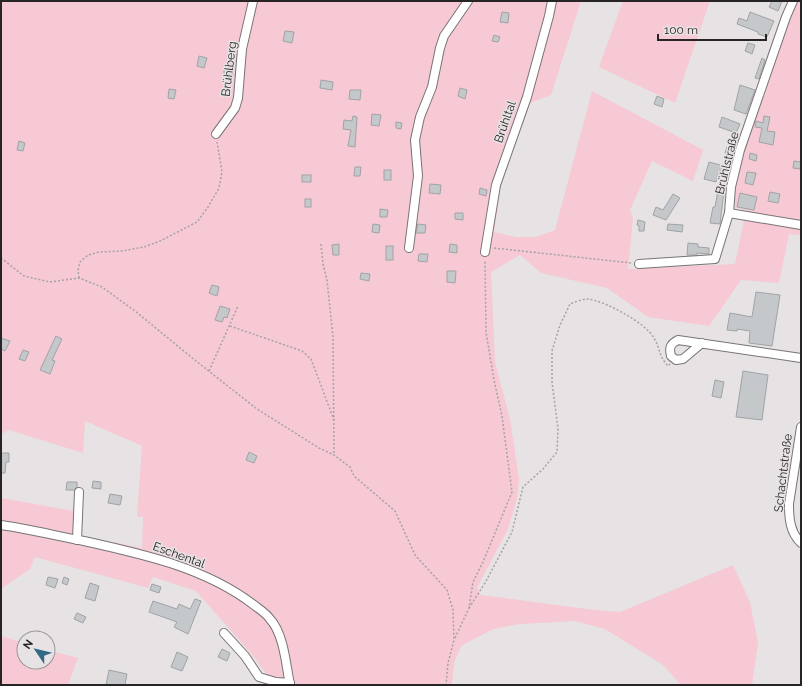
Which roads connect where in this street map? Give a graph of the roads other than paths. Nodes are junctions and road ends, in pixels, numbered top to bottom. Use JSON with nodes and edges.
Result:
{"nodes":[{"id":1,"x":253,"y":1,"type":"edge"},
{"id":2,"x":468,"y":1,"type":"edge"},
{"id":3,"x":552,"y":1,"type":"edge"},
{"id":4,"x":793,"y":1,"type":"edge"},
{"id":5,"x":216,"y":134,"type":"road end"},
{"id":6,"x":729,"y":213,"type":"junction"},
{"id":7,"x":801,"y":225,"type":"edge"},
{"id":8,"x":409,"y":248,"type":"dead end"},
{"id":9,"x":485,"y":250,"type":"road end"},
{"id":10,"x":639,"y":264,"type":"road end"},
{"id":11,"x":702,"y":343,"type":"junction"},
{"id":12,"x":801,"y":358,"type":"edge"},
{"id":13,"x":801,"y":427,"type":"edge"},
{"id":14,"x":79,"y":492,"type":"dead end"},
{"id":15,"x":1,"y":524,"type":"edge"},
{"id":16,"x":77,"y":540,"type":"junction"},
{"id":17,"x":801,"y":543,"type":"edge"},
{"id":18,"x":224,"y":633,"type":"dead end"},
{"id":19,"x":290,"y":684,"type":"edge"}],
"edges":[{"from":1,"to":5,"type":"street","name":"Brühlberg"},
{"from":2,"to":8,"type":"street"},
{"from":3,"to":9,"type":"street","name":"Brühltal"},
{"from":4,"to":6,"type":"street","name":"Brühlstraße"},
{"from":6,"to":7,"type":"street"},
{"from":6,"to":10,"type":"street","name":"Brühlstraße"},
{"from":11,"to":11,"type":"street"},
{"from":11,"to":12,"type":"street"},
{"from":13,"to":17,"type":"street","name":"Schachtstraße"},
{"from":14,"to":16,"type":"street"},
{"from":15,"to":16,"type":"street","name":"Eschental"},
{"from":16,"to":19,"type":"street","name":"Eschental"},
{"from":18,"to":19,"type":"street"}]}
